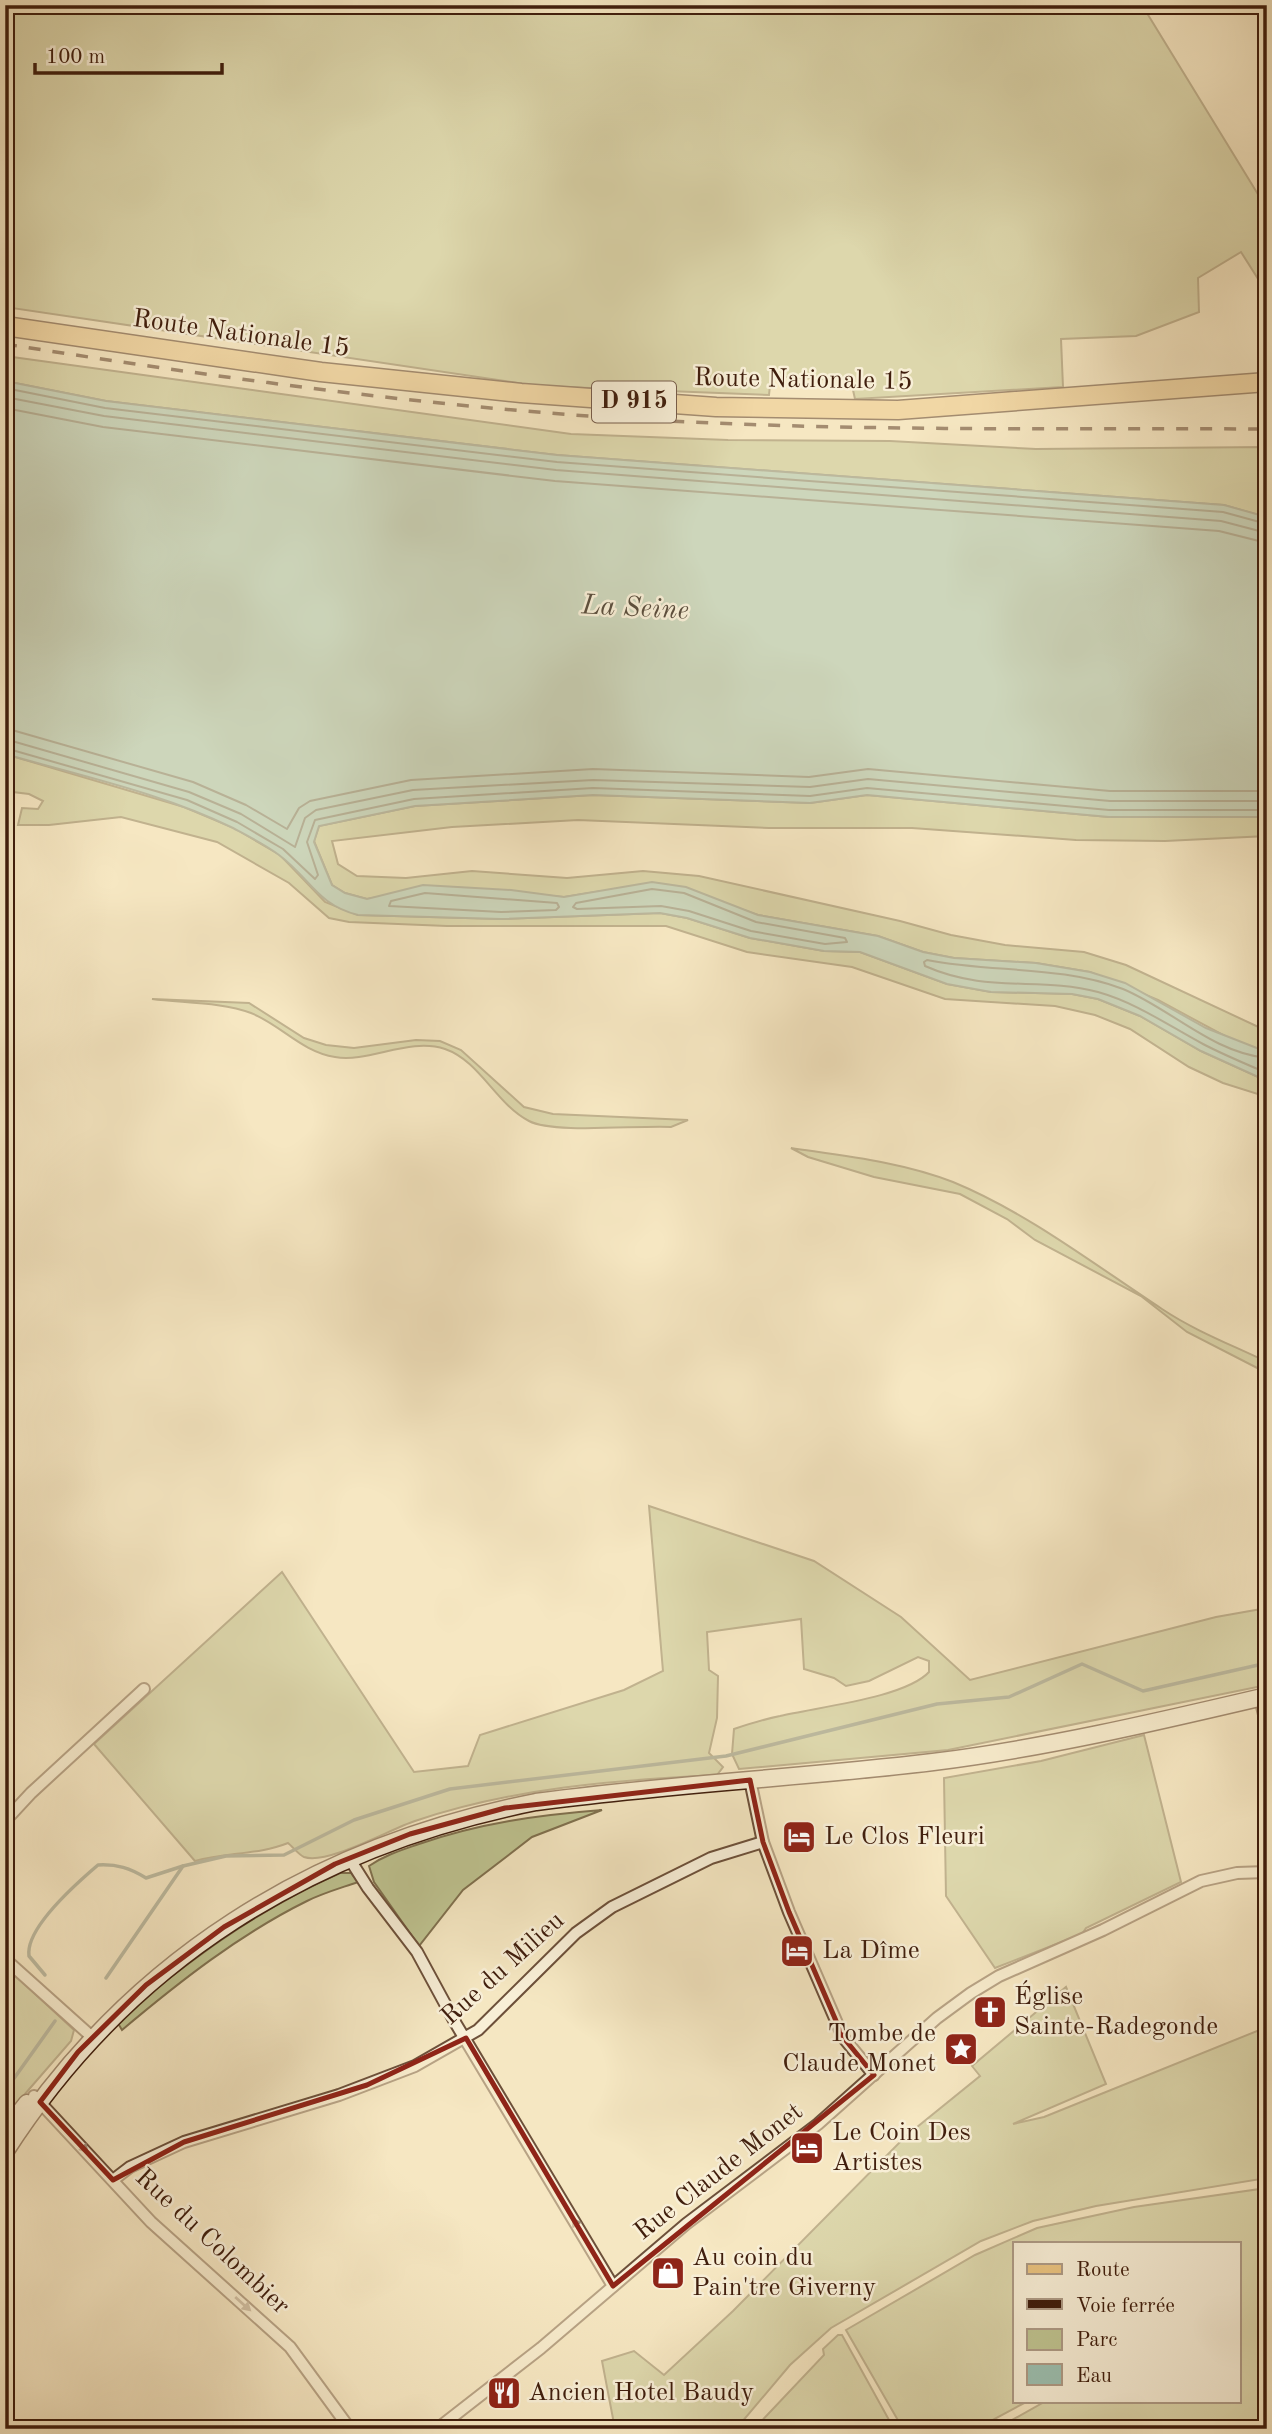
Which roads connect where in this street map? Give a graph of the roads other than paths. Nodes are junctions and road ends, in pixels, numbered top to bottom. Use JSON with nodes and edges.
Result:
{"nodes":[{"id":1,"x":5,"y":326,"type":"edge"},
{"id":2,"x":1267,"y":382,"type":"edge"},
{"id":3,"x":144,"y":1689,"type":"dead end"},
{"id":4,"x":1263,"y":1697,"type":"edge"},
{"id":5,"x":1267,"y":1727,"type":"edge"},
{"id":6,"x":750,"y":1780,"type":"junction"},
{"id":7,"x":5,"y":1821,"type":"edge"},
{"id":8,"x":763,"y":1842,"type":"junction"},
{"id":9,"x":349,"y":1858,"type":"junction"},
{"id":10,"x":1267,"y":1872,"type":"edge"},
{"id":11,"x":5,"y":1959,"type":"edge"},
{"id":12,"x":92,"y":2037,"type":"junction"},
{"id":13,"x":466,"y":2038,"type":"junction"},
{"id":14,"x":874,"y":2075,"type":"junction"},
{"id":15,"x":37,"y":2099,"type":"junction"},
{"id":16,"x":5,"y":2131,"type":"edge"},
{"id":17,"x":5,"y":2152,"type":"edge"},
{"id":18,"x":113,"y":2180,"type":"junction"},
{"id":19,"x":613,"y":2286,"type":"junction"},
{"id":20,"x":350,"y":2429,"type":"edge"},
{"id":21,"x":437,"y":2429,"type":"edge"}],
"edges":[{"from":1,"to":2,"type":"main road","name":"Route Nationale 15","number":"D 915"},
{"from":3,"to":7,"type":"street"},
{"from":4,"to":5,"type":"street"},
{"from":4,"to":6,"type":"main road"},
{"from":6,"to":8,"type":"street"},
{"from":6,"to":9,"type":"main road"},
{"from":8,"to":13,"type":"street","name":"Rue du Milieu"},
{"from":8,"to":14,"type":"street"},
{"from":9,"to":12,"type":"main road"},
{"from":9,"to":13,"type":"street"},
{"from":10,"to":14,"type":"street","name":"Rue Claude Monet"},
{"from":11,"to":12,"type":"street"},
{"from":12,"to":15,"type":"main road"},
{"from":13,"to":18,"type":"street","name":"Rue du Milieu"},
{"from":19,"to":13,"type":"street","one_way":true},
{"from":14,"to":19,"type":"street","name":"Rue Claude Monet"},
{"from":15,"to":16,"type":"main road"},
{"from":15,"to":17,"type":"main road"},
{"from":15,"to":18,"type":"street","name":"Rue du Colombier","one_way":true},
{"from":18,"to":20,"type":"street","name":"Rue du Colombier","one_way":true},
{"from":19,"to":21,"type":"street","name":"Rue Claude Monet"}]}
